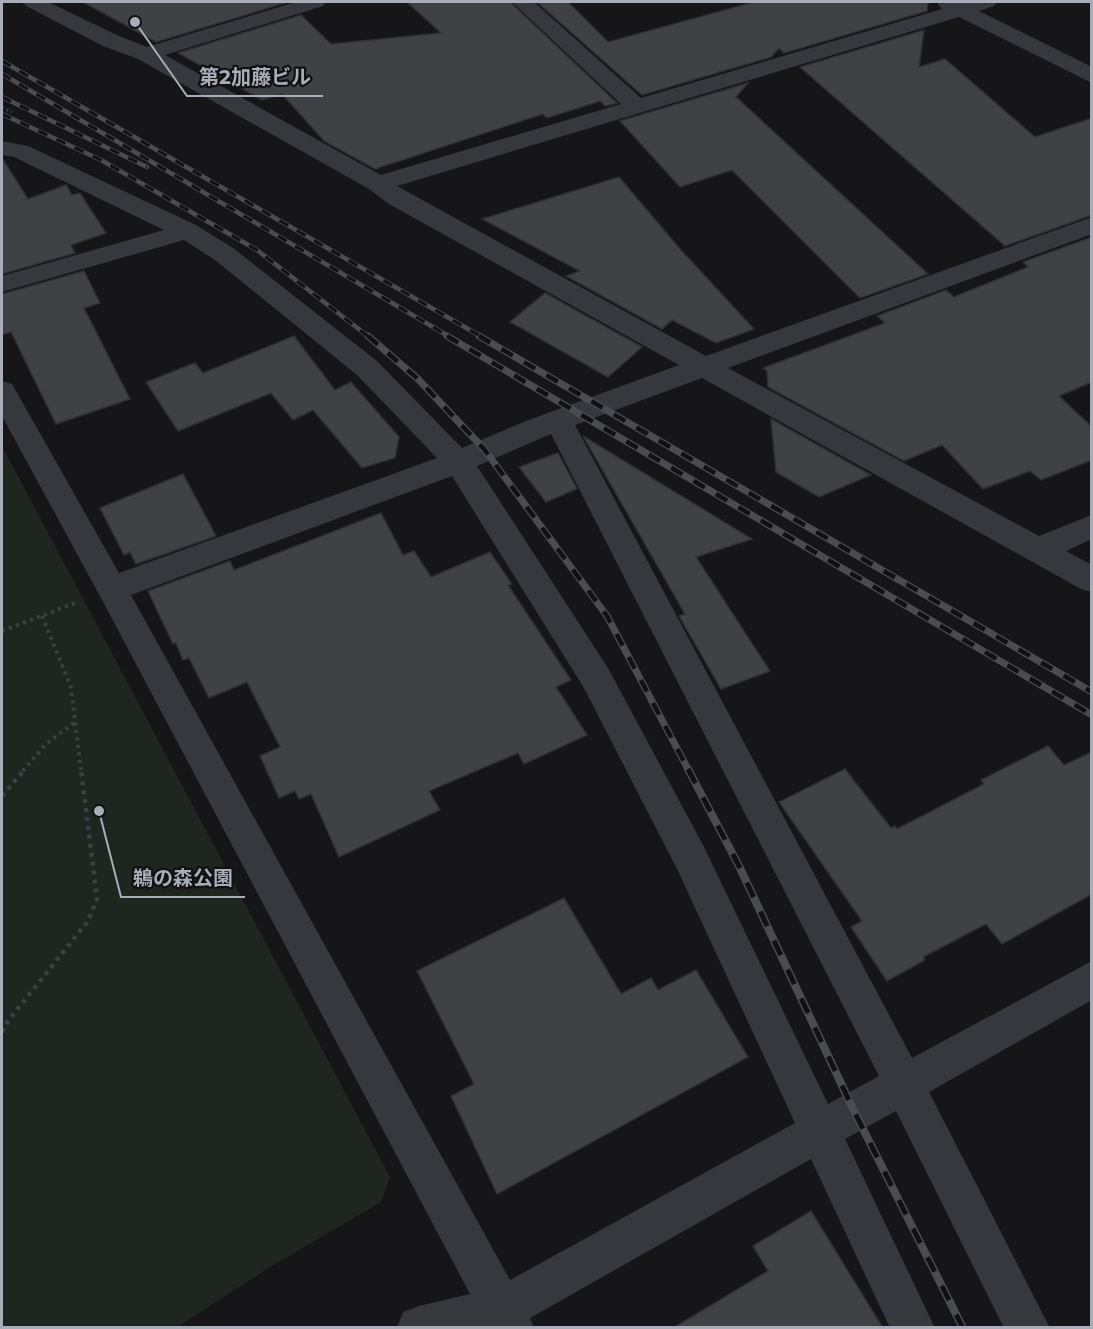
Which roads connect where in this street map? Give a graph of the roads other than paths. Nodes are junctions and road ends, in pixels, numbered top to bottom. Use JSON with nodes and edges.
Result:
{"nodes":[{"id":1,"x":33,"y":2,"type":"edge"},
{"id":2,"x":74,"y":2,"type":"edge"},
{"id":3,"x":316,"y":2,"type":"edge"},
{"id":4,"x":522,"y":2,"type":"edge"},
{"id":5,"x":987,"y":2,"type":"edge"},
{"id":6,"x":951,"y":5,"type":"edge"},
{"id":7,"x":53,"y":12,"type":"junction"},
{"id":8,"x":144,"y":31,"type":"dead end"},
{"id":9,"x":111,"y":41,"type":"junction"},
{"id":10,"x":146,"y":54,"type":"junction"},
{"id":11,"x":1087,"y":70,"type":"edge"},
{"id":12,"x":636,"y":106,"type":"junction"},
{"id":13,"x":2,"y":148,"type":"edge"},
{"id":14,"x":378,"y":184,"type":"junction"},
{"id":15,"x":1092,"y":225,"type":"edge"},
{"id":16,"x":187,"y":231,"type":"junction"},
{"id":17,"x":2,"y":284,"type":"edge"},
{"id":18,"x":706,"y":366,"type":"junction"},
{"id":19,"x":2,"y":391,"type":"edge"},
{"id":20,"x":558,"y":420,"type":"junction"},
{"id":21,"x":458,"y":462,"type":"junction"},
{"id":22,"x":1092,"y":526,"type":"edge"},
{"id":23,"x":1038,"y":550,"type":"junction"},
{"id":24,"x":1092,"y":580,"type":"edge"},
{"id":25,"x":112,"y":589,"type":"junction"},
{"id":26,"x":1092,"y":979,"type":"edge"},
{"id":27,"x":902,"y":1083,"type":"junction"},
{"id":28,"x":819,"y":1130,"type":"junction"},
{"id":29,"x":507,"y":1318,"type":"edge"},
{"id":30,"x":418,"y":1328,"type":"edge"},
{"id":31,"x":913,"y":1328,"type":"edge"},
{"id":32,"x":1028,"y":1328,"type":"edge"}],
"edges":[{"from":1,"to":7,"type":"street"},
{"from":2,"to":7,"type":"street"},
{"from":3,"to":10,"type":"street"},
{"from":4,"to":12,"type":"street"},
{"from":5,"to":6,"type":"street"},
{"from":6,"to":11,"type":"street"},
{"from":6,"to":12,"type":"street"},
{"from":7,"to":9,"type":"street"},
{"from":8,"to":9,"type":"street"},
{"from":9,"to":10,"type":"street"},
{"from":10,"to":14,"type":"street"},
{"from":12,"to":14,"type":"street"},
{"from":13,"to":16,"type":"street"},
{"from":14,"to":18,"type":"street"},
{"from":15,"to":18,"type":"street"},
{"from":16,"to":17,"type":"street"},
{"from":16,"to":21,"type":"street"},
{"from":18,"to":20,"type":"street"},
{"from":18,"to":23,"type":"street"},
{"from":19,"to":25,"type":"street"},
{"from":20,"to":21,"type":"street"},
{"from":20,"to":27,"type":"street"},
{"from":21,"to":25,"type":"street"},
{"from":21,"to":28,"type":"street"},
{"from":22,"to":23,"type":"street"},
{"from":23,"to":24,"type":"street"},
{"from":25,"to":29,"type":"street"},
{"from":26,"to":27,"type":"street"},
{"from":27,"to":28,"type":"street"},
{"from":27,"to":32,"type":"street"},
{"from":28,"to":29,"type":"street"},
{"from":28,"to":31,"type":"street"},
{"from":29,"to":30,"type":"street"}]}
